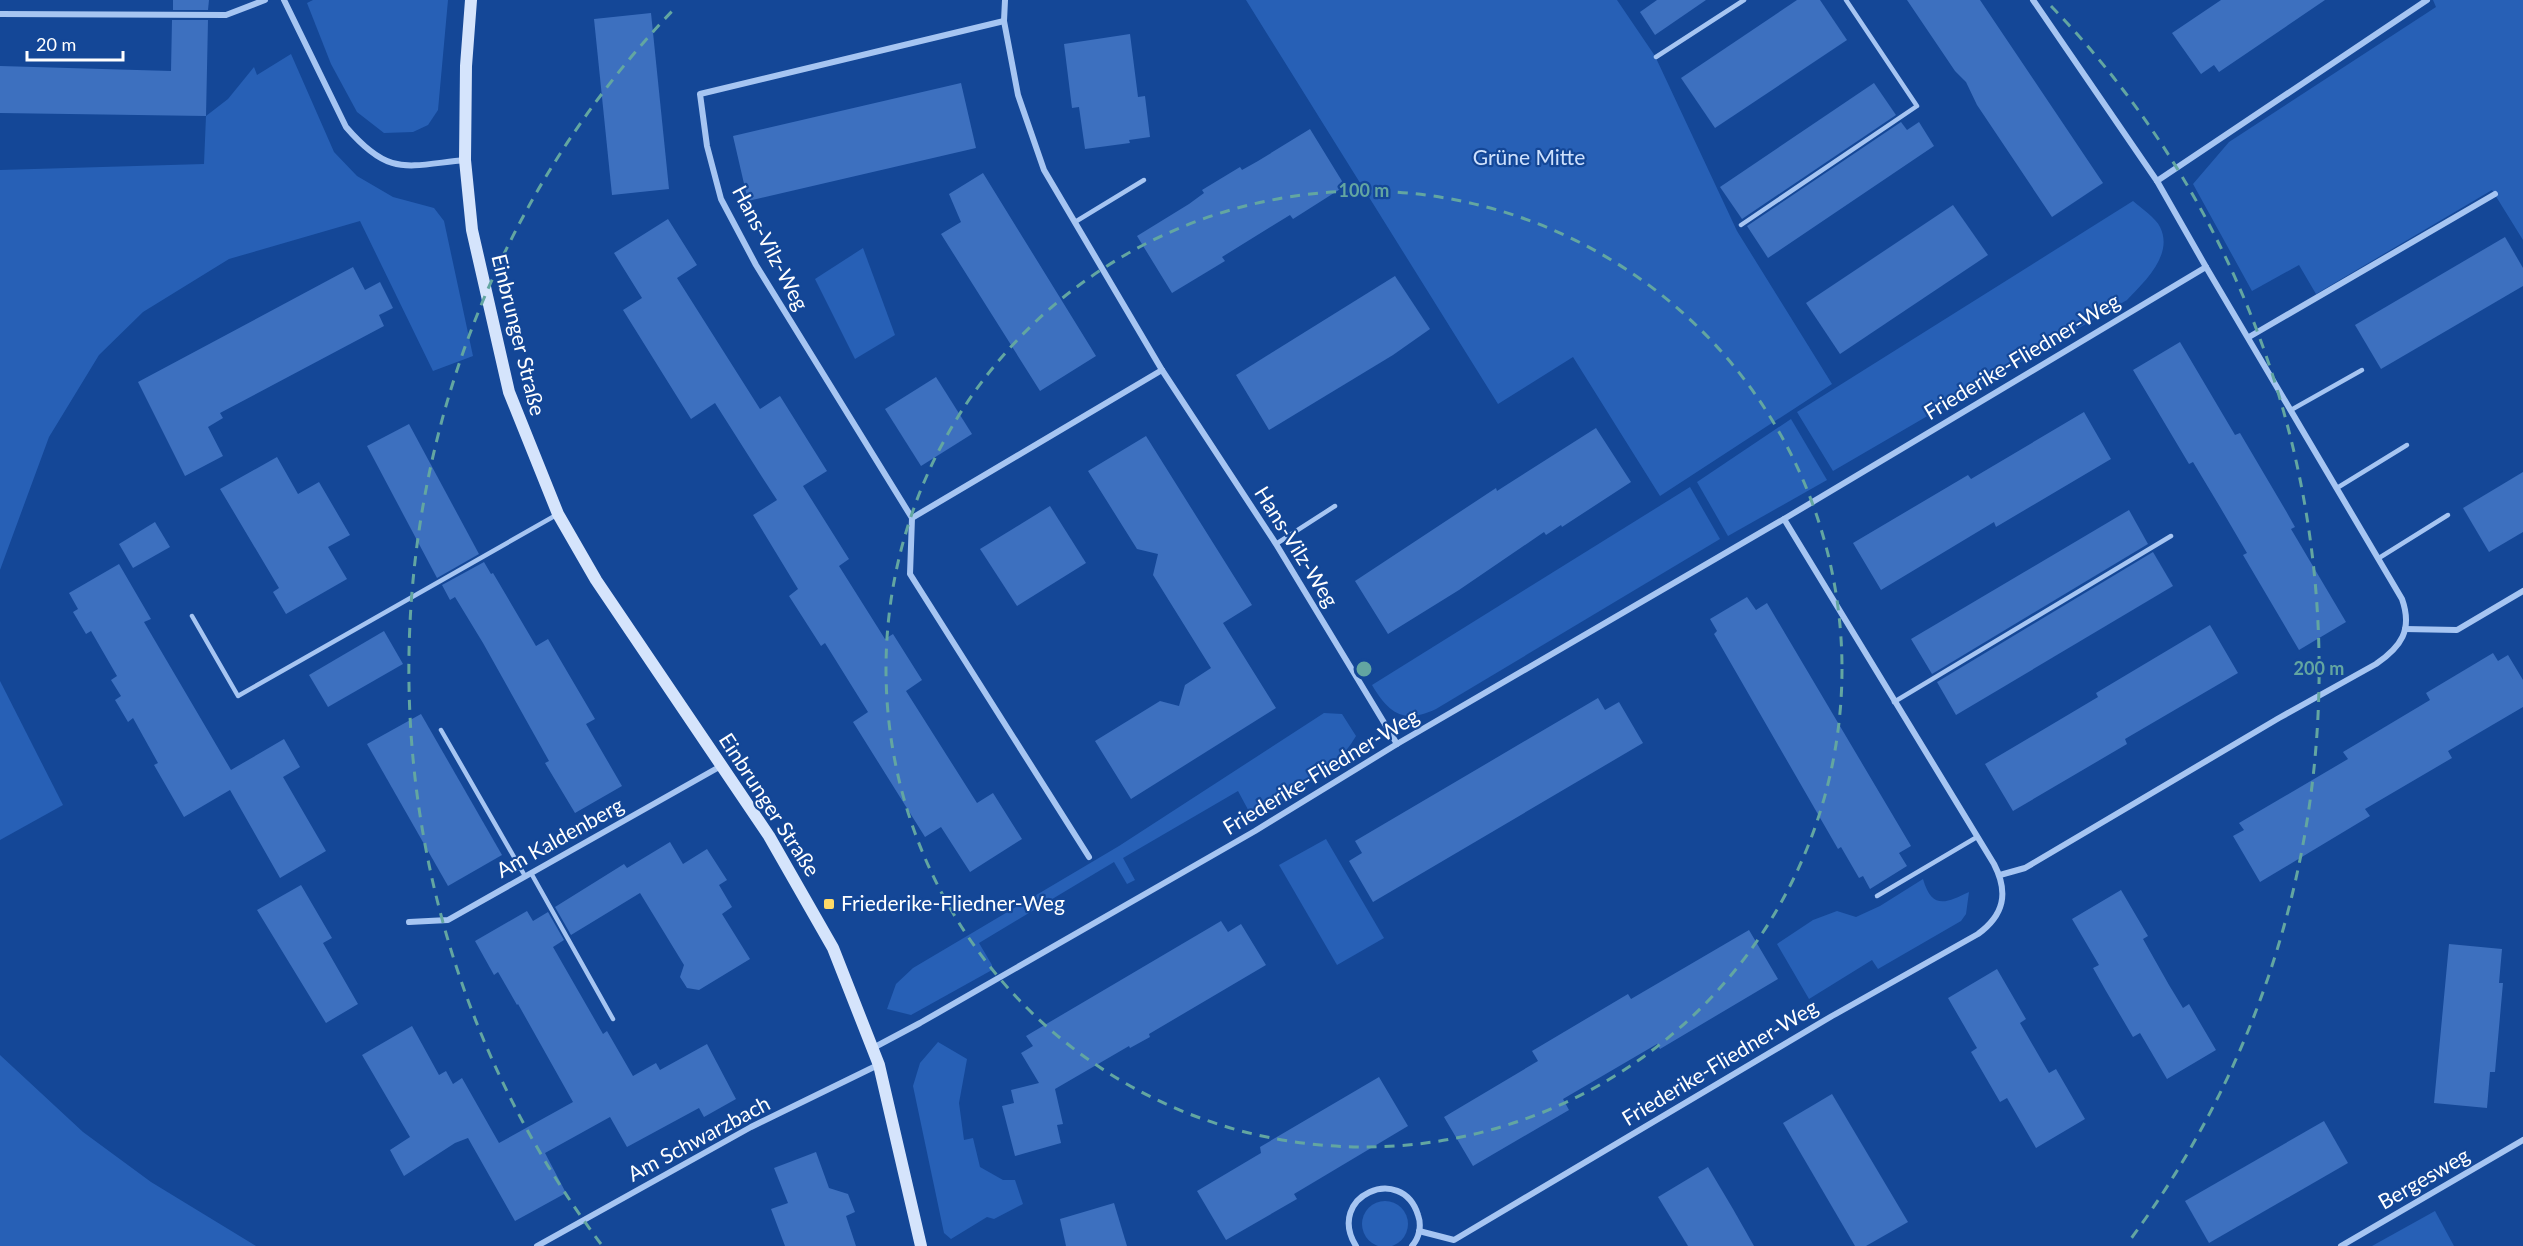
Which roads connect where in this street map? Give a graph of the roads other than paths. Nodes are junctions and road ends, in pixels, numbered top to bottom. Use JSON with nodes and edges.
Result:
{"nodes":[{"id":1,"x":265,"y":0,"type":"edge"},
{"id":2,"x":284,"y":0,"type":"edge"},
{"id":3,"x":471,"y":0,"type":"edge"},
{"id":4,"x":1005,"y":0,"type":"edge"},
{"id":5,"x":1744,"y":0,"type":"edge"},
{"id":6,"x":1846,"y":0,"type":"edge"},
{"id":7,"x":2033,"y":0,"type":"edge"},
{"id":8,"x":2427,"y":0,"type":"edge"},
{"id":9,"x":0,"y":14,"type":"edge"},
{"id":10,"x":1004,"y":21,"type":"junction"},
{"id":11,"x":1656,"y":57,"type":"dead end"},
{"id":12,"x":465,"y":160,"type":"junction"},
{"id":13,"x":1144,"y":180,"type":"dead end"},
{"id":14,"x":2157,"y":181,"type":"junction"},
{"id":15,"x":2495,"y":194,"type":"dead end"},
{"id":16,"x":1075,"y":222,"type":"junction"},
{"id":17,"x":1741,"y":225,"type":"dead end"},
{"id":18,"x":2206,"y":267,"type":"junction"},
{"id":19,"x":2249,"y":337,"type":"junction"},
{"id":20,"x":1162,"y":370,"type":"junction"},
{"id":21,"x":2362,"y":370,"type":"dead end"},
{"id":22,"x":2291,"y":410,"type":"junction"},
{"id":23,"x":2406,"y":445,"type":"dead end"},
{"id":24,"x":2337,"y":488,"type":"junction"},
{"id":25,"x":1335,"y":506,"type":"dead end"},
{"id":26,"x":558,"y":514,"type":"junction"},
{"id":27,"x":2448,"y":515,"type":"dead end"},
{"id":28,"x":912,"y":518,"type":"junction"},
{"id":29,"x":1784,"y":519,"type":"junction"},
{"id":30,"x":2171,"y":536,"type":"dead end"},
{"id":31,"x":1276,"y":544,"type":"junction"},
{"id":32,"x":2379,"y":558,"type":"junction"},
{"id":33,"x":2523,"y":591,"type":"edge"},
{"id":34,"x":192,"y":616,"type":"dead end"},
{"id":35,"x":2405,"y":629,"type":"junction"},
{"id":36,"x":1894,"y":702,"type":"junction"},
{"id":37,"x":441,"y":730,"type":"dead end"},
{"id":38,"x":1397,"y":744,"type":"junction"},
{"id":39,"x":721,"y":766,"type":"junction"},
{"id":40,"x":1977,"y":837,"type":"junction"},
{"id":41,"x":1089,"y":857,"type":"dead end"},
{"id":42,"x":528,"y":875,"type":"junction"},
{"id":43,"x":2000,"y":875,"type":"junction"},
{"id":44,"x":1877,"y":896,"type":"dead end"},
{"id":45,"x":409,"y":922,"type":"dead end"},
{"id":46,"x":613,"y":1019,"type":"dead end"},
{"id":47,"x":872,"y":1048,"type":"junction"},
{"id":48,"x":879,"y":1065,"type":"junction"},
{"id":49,"x":2523,"y":1140,"type":"edge"},
{"id":50,"x":1419,"y":1231,"type":"junction"},
{"id":51,"x":537,"y":1246,"type":"edge"},
{"id":52,"x":921,"y":1246,"type":"edge"},
{"id":53,"x":1356,"y":1246,"type":"edge"},
{"id":54,"x":1412,"y":1246,"type":"edge"},
{"id":55,"x":2341,"y":1246,"type":"edge"}],
"edges":[{"from":1,"to":9,"type":"street"},
{"from":2,"to":12,"type":"street"},
{"from":3,"to":12,"type":"street","name":"Einbrunger Straße"},
{"from":4,"to":10,"type":"street","name":"Hans-Vilz-Weg"},
{"from":5,"to":11,"type":"lane"},
{"from":6,"to":17,"type":"lane"},
{"from":7,"to":14,"type":"street"},
{"from":8,"to":14,"type":"street"},
{"from":10,"to":16,"type":"street","name":"Hans-Vilz-Weg"},
{"from":10,"to":28,"type":"street","name":"Hans-Vilz-Weg"},
{"from":12,"to":26,"type":"street","name":"Einbrunger Straße"},
{"from":13,"to":16,"type":"lane"},
{"from":14,"to":18,"type":"street"},
{"from":15,"to":19,"type":"street"},
{"from":16,"to":20,"type":"street","name":"Hans-Vilz-Weg"},
{"from":18,"to":19,"type":"street"},
{"from":18,"to":29,"type":"street","name":"Friederike-Fliedner-Weg"},
{"from":19,"to":22,"type":"street"},
{"from":20,"to":28,"type":"street"},
{"from":20,"to":31,"type":"street","name":"Hans-Vilz-Weg"},
{"from":21,"to":22,"type":"lane"},
{"from":22,"to":24,"type":"street"},
{"from":23,"to":24,"type":"lane"},
{"from":24,"to":32,"type":"street"},
{"from":25,"to":31,"type":"lane"},
{"from":26,"to":34,"type":"lane"},
{"from":26,"to":39,"type":"street","name":"Einbrunger Straße"},
{"from":27,"to":32,"type":"lane"},
{"from":28,"to":41,"type":"street"},
{"from":29,"to":36,"type":"street"},
{"from":29,"to":38,"type":"street","name":"Friederike-Fliedner-Weg"},
{"from":30,"to":36,"type":"lane"},
{"from":31,"to":38,"type":"street","name":"Hans-Vilz-Weg"},
{"from":32,"to":35,"type":"street"},
{"from":33,"to":35,"type":"street"},
{"from":35,"to":43,"type":"street"},
{"from":36,"to":40,"type":"street"},
{"from":37,"to":42,"type":"lane"},
{"from":38,"to":47,"type":"street","name":"Friederike-Fliedner-Weg"},
{"from":39,"to":42,"type":"street","name":"Am Kaldenberg"},
{"from":39,"to":47,"type":"street","name":"Einbrunger Straße"},
{"from":40,"to":43,"type":"street"},
{"from":40,"to":44,"type":"lane"},
{"from":42,"to":45,"type":"street","name":"Am Kaldenberg"},
{"from":42,"to":46,"type":"lane"},
{"from":43,"to":50,"type":"street","name":"Friederike-Fliedner-Weg"},
{"from":47,"to":48,"type":"street","name":"Einbrunger Straße"},
{"from":48,"to":51,"type":"street","name":"Am Schwarzbach"},
{"from":48,"to":52,"type":"street","name":"Einbrunger Straße"},
{"from":49,"to":55,"type":"street","name":"Bergesweg"},
{"from":50,"to":53,"type":"street"},
{"from":50,"to":54,"type":"street"}]}
